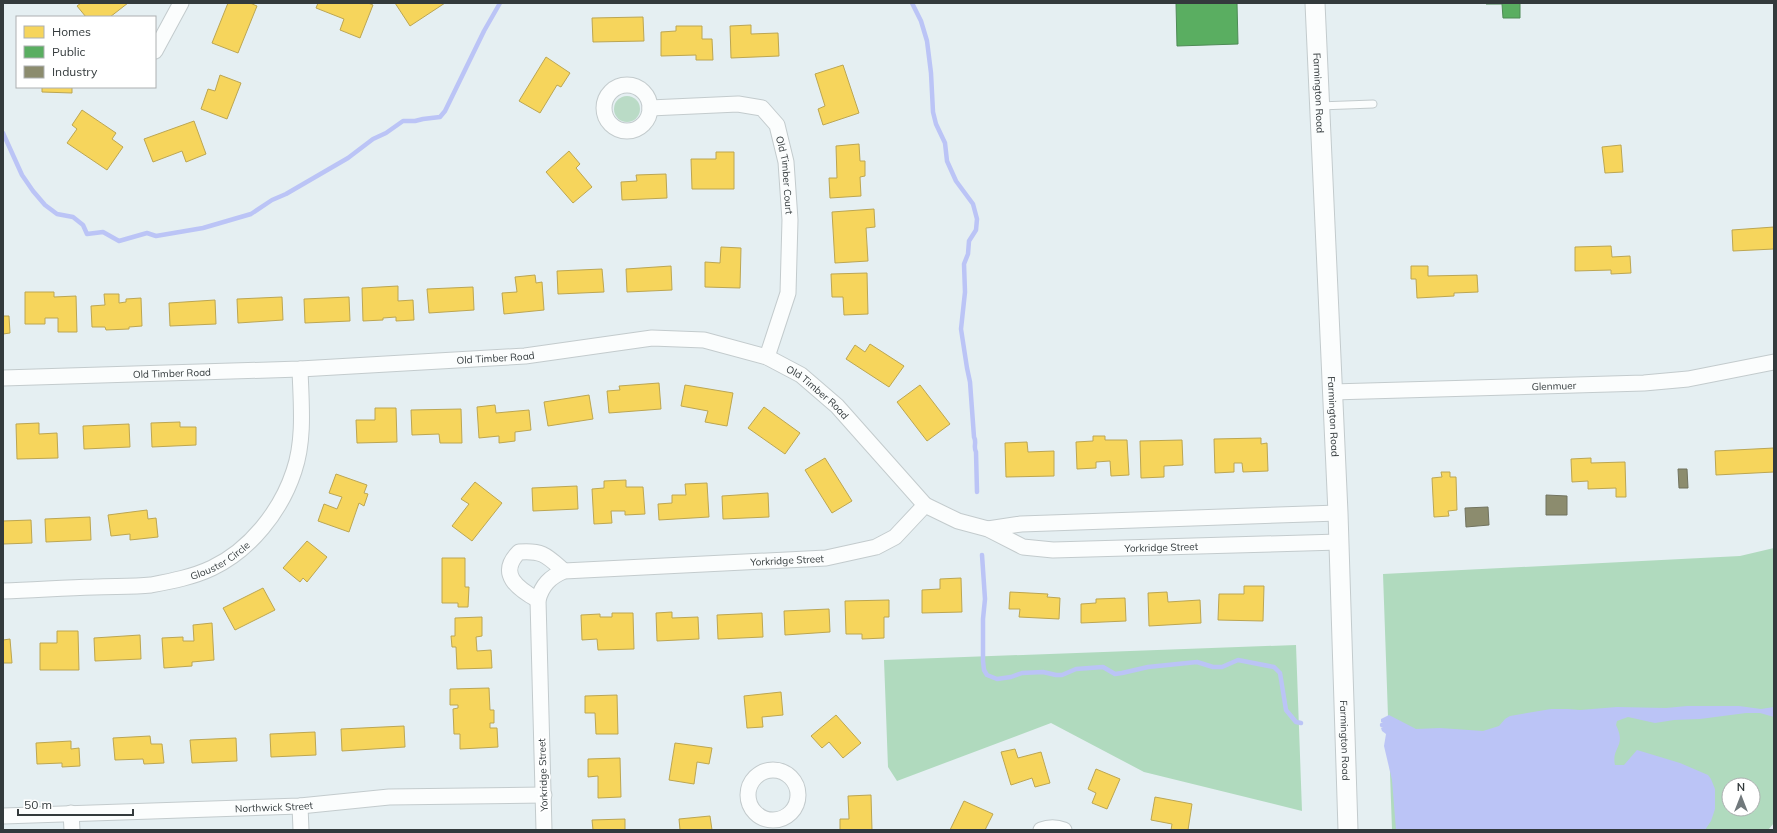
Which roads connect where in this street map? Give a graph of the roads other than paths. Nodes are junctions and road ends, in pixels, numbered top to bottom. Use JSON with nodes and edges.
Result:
{"nodes":[{"id":1,"x":181,"y":3,"type":"edge"},
{"id":2,"x":1315,"y":3,"type":"edge"},
{"id":3,"x":156,"y":49,"type":"edge"},
{"id":4,"x":1373,"y":104,"type":"dead end"},
{"id":5,"x":1319,"y":106,"type":"junction"},
{"id":6,"x":650,"y":108,"type":"dead end"},
{"id":7,"x":767,"y":357,"type":"junction"},
{"id":8,"x":1774,"y":362,"type":"edge"},
{"id":9,"x":300,"y":369,"type":"junction"},
{"id":10,"x":3,"y":378,"type":"edge"},
{"id":11,"x":1332,"y":392,"type":"junction"},
{"id":12,"x":926,"y":505,"type":"junction"},
{"id":13,"x":1338,"y":513,"type":"junction"},
{"id":14,"x":1136,"y":520,"type":"junction"},
{"id":15,"x":988,"y":529,"type":"junction"},
{"id":16,"x":1338,"y":542,"type":"junction"},
{"id":17,"x":1136,"y":546,"type":"junction"},
{"id":18,"x":564,"y":571,"type":"junction"},
{"id":19,"x":3,"y":591,"type":"edge"},
{"id":20,"x":538,"y":600,"type":"junction"},
{"id":21,"x":544,"y":795,"type":"junction"},
{"id":22,"x":300,"y":806,"type":"junction"},
{"id":23,"x":71,"y":814,"type":"junction"},
{"id":24,"x":3,"y":816,"type":"edge"},
{"id":25,"x":72,"y":830,"type":"edge"},
{"id":26,"x":301,"y":830,"type":"edge"},
{"id":27,"x":544,"y":830,"type":"edge"},
{"id":28,"x":1042,"y":830,"type":"edge"},
{"id":29,"x":1064,"y":830,"type":"edge"},
{"id":30,"x":1348,"y":830,"type":"edge"}],
"edges":[{"from":1,"to":3,"type":"street"},
{"from":2,"to":5,"type":"street","name":"Farmington Road"},
{"from":4,"to":5,"type":"lane"},
{"from":5,"to":11,"type":"street","name":"Farmington Road"},
{"from":6,"to":7,"type":"street","name":"Old Timber Court"},
{"from":7,"to":9,"type":"street","name":"Old Timber Road"},
{"from":7,"to":12,"type":"street","name":"Old Timber Road"},
{"from":8,"to":11,"type":"street","name":"Glenmuer"},
{"from":9,"to":10,"type":"street","name":"Old Timber Road"},
{"from":9,"to":19,"type":"street","name":"Glouster Circle"},
{"from":11,"to":13,"type":"street","name":"Farmington Road"},
{"from":12,"to":15,"type":"street","name":"Yorkridge Street"},
{"from":12,"to":18,"type":"street","name":"Yorkridge Street"},
{"from":13,"to":14,"type":"street","name":"Yorkridge Street"},
{"from":13,"to":16,"type":"street","name":"Farmington Road"},
{"from":14,"to":15,"type":"street","name":"Yorkridge Street"},
{"from":14,"to":17,"type":"street"},
{"from":15,"to":17,"type":"street","name":"Yorkridge Street"},
{"from":16,"to":17,"type":"street","name":"Yorkridge Street"},
{"from":16,"to":30,"type":"street","name":"Farmington Road"},
{"from":18,"to":20,"type":"street","name":"Yorkridge Street"},
{"from":18,"to":20,"type":"street"},
{"from":20,"to":21,"type":"street","name":"Yorkridge Street"},
{"from":21,"to":22,"type":"street","name":"Northwick Street"},
{"from":21,"to":27,"type":"street","name":"Yorkridge Street"},
{"from":22,"to":23,"type":"street","name":"Northwick Street"},
{"from":22,"to":26,"type":"street"},
{"from":23,"to":24,"type":"street","name":"Northwick Street"},
{"from":23,"to":25,"type":"street"},
{"from":28,"to":29,"type":"street"}]}
